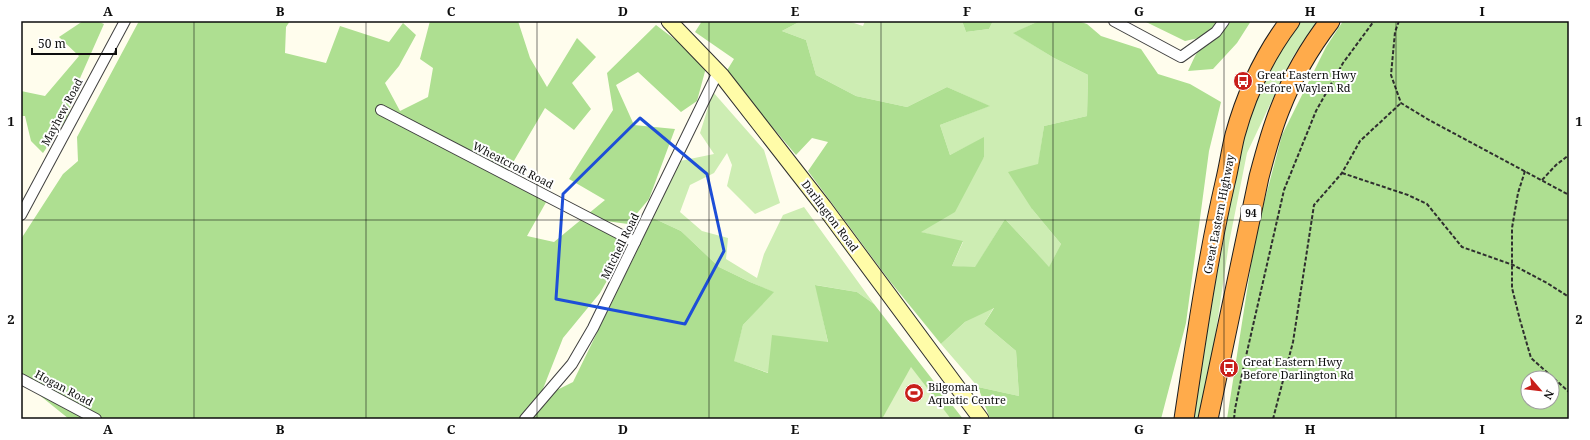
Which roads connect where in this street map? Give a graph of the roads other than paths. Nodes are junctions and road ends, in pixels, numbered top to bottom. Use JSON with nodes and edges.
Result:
{"nodes":[{"id":1,"x":125,"y":21,"type":"edge"},
{"id":2,"x":669,"y":21,"type":"edge"},
{"id":3,"x":1114,"y":21,"type":"edge"},
{"id":4,"x":1224,"y":21,"type":"edge"},
{"id":5,"x":1290,"y":21,"type":"edge"},
{"id":6,"x":1330,"y":21,"type":"edge"},
{"id":7,"x":718,"y":72,"type":"junction"},
{"id":8,"x":381,"y":110,"type":"dead end"},
{"id":9,"x":21,"y":215,"type":"edge"},
{"id":10,"x":635,"y":242,"type":"junction"},
{"id":11,"x":21,"y":379,"type":"edge"},
{"id":12,"x":96,"y":419,"type":"edge"},
{"id":13,"x":525,"y":419,"type":"edge"},
{"id":14,"x":981,"y":419,"type":"edge"},
{"id":15,"x":1184,"y":419,"type":"edge"},
{"id":16,"x":1208,"y":419,"type":"edge"}],
"edges":[{"from":1,"to":9,"type":"street","name":"Mayhew Road"},
{"from":2,"to":7,"type":"street","name":"Darlington Road"},
{"from":3,"to":4,"type":"street"},
{"from":5,"to":15,"type":"highway","name":"Great Eastern Highway"},
{"from":6,"to":16,"type":"highway","number":"94"},
{"from":7,"to":10,"type":"street","name":"Mitchell Road"},
{"from":7,"to":14,"type":"street","name":"Darlington Road"},
{"from":8,"to":10,"type":"street","name":"Wheatcroft Road"},
{"from":10,"to":13,"type":"street","name":"Mitchell Road"},
{"from":11,"to":12,"type":"street","name":"Hogan Road"}]}
